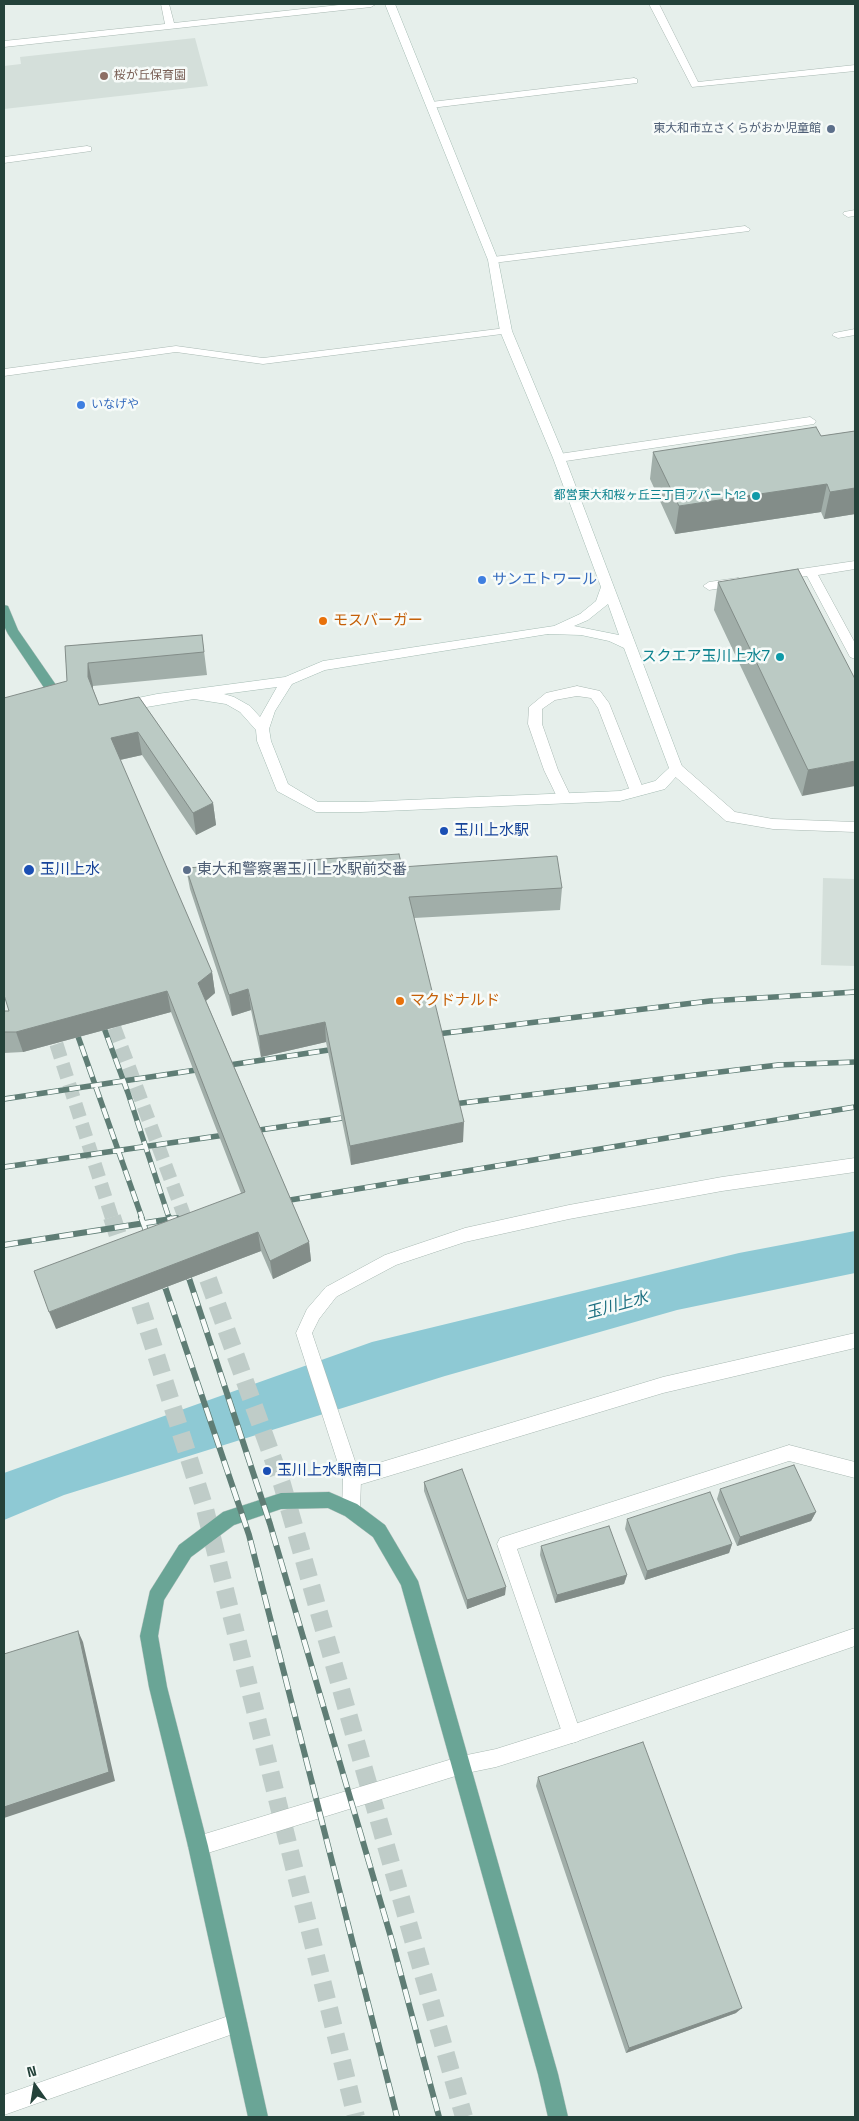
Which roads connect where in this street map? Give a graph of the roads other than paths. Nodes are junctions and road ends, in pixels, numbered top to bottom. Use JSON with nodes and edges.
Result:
{"nodes":[{"id":1,"x":165,"y":4,"type":"edge"},
{"id":2,"x":371,"y":4,"type":"edge"},
{"id":3,"x":390,"y":4,"type":"edge"},
{"id":4,"x":654,"y":4,"type":"edge"},
{"id":5,"x":170,"y":26,"type":"junction"},
{"id":6,"x":4,"y":44,"type":"edge"},
{"id":7,"x":855,"y":68,"type":"edge"},
{"id":8,"x":634,"y":81,"type":"dead end"},
{"id":9,"x":431,"y":105,"type":"junction"},
{"id":10,"x":87,"y":149,"type":"dead end"},
{"id":11,"x":4,"y":160,"type":"edge"},
{"id":12,"x":746,"y":229,"type":"dead end"},
{"id":13,"x":493,"y":260,"type":"junction"},
{"id":14,"x":506,"y":331,"type":"junction"},
{"id":15,"x":855,"y":332,"type":"edge"},
{"id":16,"x":838,"y":335,"type":"dead end"},
{"id":17,"x":4,"y":373,"type":"edge"},
{"id":18,"x":810,"y":421,"type":"dead end"},
{"id":19,"x":559,"y":458,"type":"junction"},
{"id":20,"x":855,"y":565,"type":"edge"},
{"id":21,"x":810,"y":571,"type":"junction"},
{"id":22,"x":766,"y":578,"type":"edge"},
{"id":23,"x":748,"y":580,"type":"edge"},
{"id":24,"x":709,"y":586,"type":"dead end"},
{"id":25,"x":607,"y":588,"type":"junction"},
{"id":26,"x":4,"y":609,"type":"edge"},
{"id":27,"x":556,"y":630,"type":"junction"},
{"id":28,"x":629,"y":645,"type":"junction"},
{"id":29,"x":855,"y":654,"type":"edge"},
{"id":30,"x":287,"y":681,"type":"junction"},
{"id":31,"x":198,"y":695,"type":"junction"},
{"id":32,"x":66,"y":709,"type":"edge"},
{"id":33,"x":110,"y":709,"type":"edge"},
{"id":34,"x":262,"y":729,"type":"junction"},
{"id":35,"x":676,"y":769,"type":"junction"},
{"id":36,"x":637,"y":791,"type":"junction"},
{"id":37,"x":564,"y":797,"type":"junction"},
{"id":38,"x":855,"y":827,"type":"edge"},
{"id":39,"x":855,"y":1165,"type":"edge"},
{"id":40,"x":855,"y":1340,"type":"edge"},
{"id":41,"x":855,"y":1470,"type":"edge"},
{"id":42,"x":352,"y":1479,"type":"junction"},
{"id":43,"x":351,"y":1510,"type":"junction"},
{"id":44,"x":855,"y":1637,"type":"edge"},
{"id":45,"x":572,"y":1734,"type":"junction"},
{"id":46,"x":462,"y":1765,"type":"junction"},
{"id":47,"x":198,"y":1846,"type":"junction"},
{"id":48,"x":237,"y":2023,"type":"junction"},
{"id":49,"x":4,"y":2105,"type":"edge"},
{"id":50,"x":258,"y":2117,"type":"edge"},
{"id":51,"x":558,"y":2117,"type":"edge"}],
"edges":[{"from":1,"to":5,"type":"street"},
{"from":2,"to":5,"type":"street"},
{"from":3,"to":9,"type":"street"},
{"from":4,"to":7,"type":"street"},
{"from":5,"to":6,"type":"street"},
{"from":8,"to":9,"type":"street"},
{"from":9,"to":13,"type":"street"},
{"from":10,"to":11,"type":"street"},
{"from":12,"to":13,"type":"street"},
{"from":13,"to":14,"type":"street"},
{"from":14,"to":17,"type":"street"},
{"from":14,"to":19,"type":"street"},
{"from":15,"to":16,"type":"street"},
{"from":18,"to":19,"type":"street"},
{"from":19,"to":25,"type":"street"},
{"from":20,"to":21,"type":"street"},
{"from":21,"to":22,"type":"street"},
{"from":21,"to":29,"type":"street"},
{"from":23,"to":24,"type":"street"},
{"from":25,"to":27,"type":"street"},
{"from":25,"to":28,"type":"street"},
{"from":26,"to":32,"type":"main road"},
{"from":27,"to":28,"type":"street"},
{"from":27,"to":30,"type":"street"},
{"from":28,"to":35,"type":"street"},
{"from":30,"to":31,"type":"street"},
{"from":30,"to":34,"type":"street"},
{"from":31,"to":33,"type":"street"},
{"from":31,"to":34,"type":"street"},
{"from":34,"to":37,"type":"street"},
{"from":35,"to":36,"type":"street"},
{"from":35,"to":38,"type":"street"},
{"from":36,"to":37,"type":"street"},
{"from":36,"to":37,"type":"street"},
{"from":39,"to":42,"type":"street"},
{"from":40,"to":42,"type":"street"},
{"from":41,"to":45,"type":"street"},
{"from":42,"to":43,"type":"street"},
{"from":43,"to":46,"type":"main road"},
{"from":43,"to":47,"type":"main road"},
{"from":44,"to":45,"type":"street"},
{"from":45,"to":46,"type":"street"},
{"from":46,"to":47,"type":"street"},
{"from":46,"to":51,"type":"main road"},
{"from":47,"to":48,"type":"main road"},
{"from":48,"to":49,"type":"street"},
{"from":48,"to":50,"type":"main road"}]}
